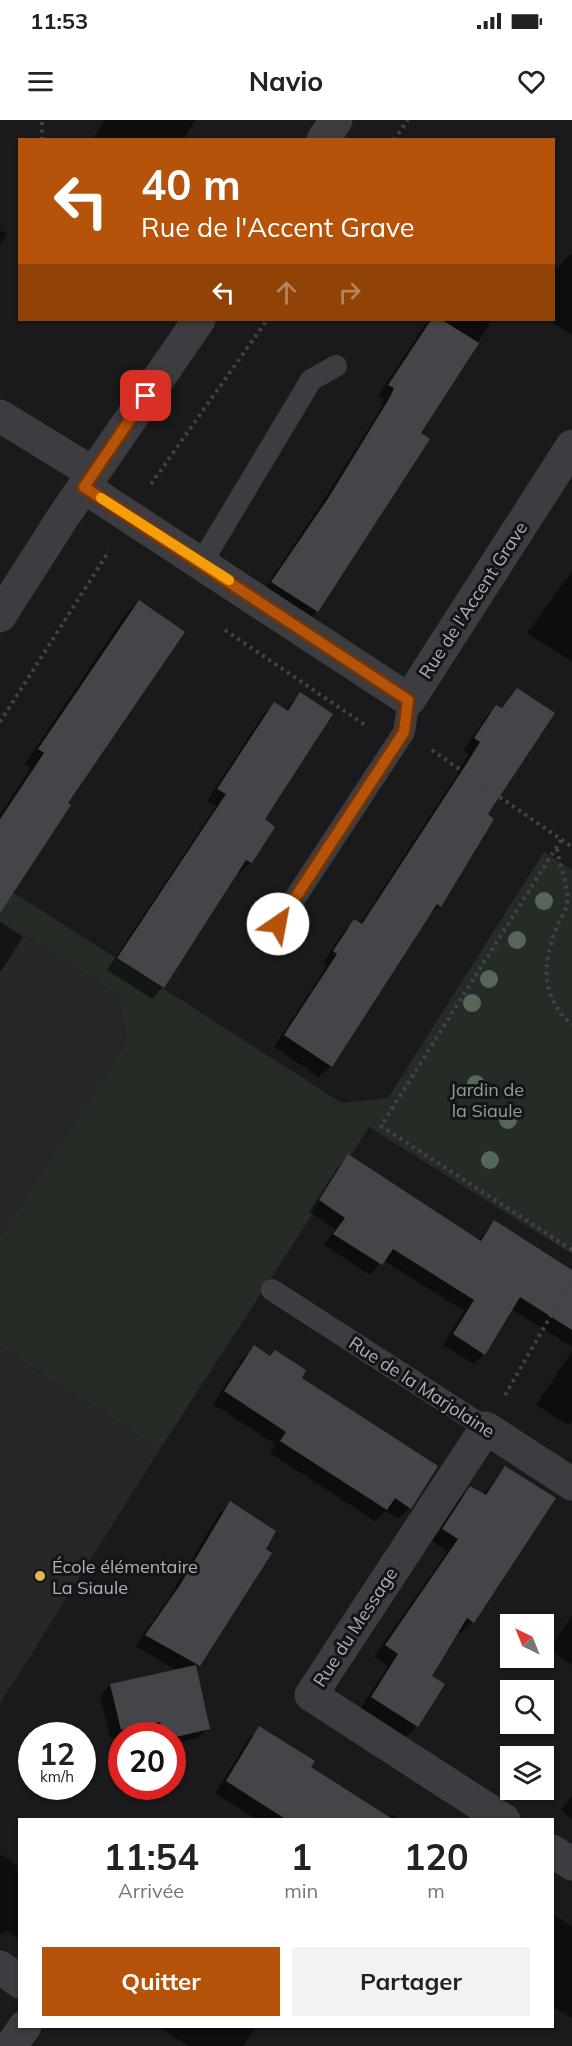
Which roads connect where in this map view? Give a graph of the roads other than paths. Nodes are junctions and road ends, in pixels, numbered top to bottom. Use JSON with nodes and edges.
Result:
{"nodes":[{"id":1,"x":336,"y":120,"type":"edge"},
{"id":2,"x":324,"y":138,"type":"edge"},
{"id":3,"x":198,"y":321,"type":"edge"},
{"id":4,"x":336,"y":366,"type":"dead end"},
{"id":5,"x":0,"y":416,"type":"edge"},
{"id":6,"x":572,"y":446,"type":"edge"},
{"id":7,"x":88,"y":480,"type":"junction"},
{"id":8,"x":202,"y":562,"type":"junction"},
{"id":9,"x":0,"y":616,"type":"edge"},
{"id":10,"x":408,"y":700,"type":"junction"},
{"id":11,"x":278,"y":924,"type":"dead end"},
{"id":12,"x":272,"y":1290,"type":"dead end"},
{"id":13,"x":486,"y":1428,"type":"junction"},
{"id":14,"x":572,"y":1484,"type":"edge"},
{"id":15,"x":501,"y":1818,"type":"edge"},
{"id":16,"x":554,"y":1852,"type":"edge"},
{"id":17,"x":572,"y":1864,"type":"edge"},
{"id":18,"x":0,"y":1966,"type":"edge"},
{"id":19,"x":18,"y":1980,"type":"edge"},
{"id":20,"x":24,"y":2028,"type":"edge"},
{"id":21,"x":11,"y":2046,"type":"edge"}],
"edges":[{"from":1,"to":2,"type":"street"},
{"from":3,"to":7,"type":"street"},
{"from":4,"to":8,"type":"lane"},
{"from":5,"to":7,"type":"street"},
{"from":6,"to":10,"type":"street","name":"Rue de l'Accent Grave"},
{"from":7,"to":8,"type":"street"},
{"from":7,"to":9,"type":"street"},
{"from":8,"to":10,"type":"street"},
{"from":10,"to":11,"type":"lane"},
{"from":12,"to":13,"type":"lane","name":"Rue de la Marjolaine"},
{"from":13,"to":14,"type":"street","name":"Rue de la Marjolaine"},
{"from":13,"to":15,"type":"street","name":"Rue du Message"},
{"from":16,"to":17,"type":"street"},
{"from":18,"to":19,"type":"street"},
{"from":20,"to":21,"type":"street"}]}
